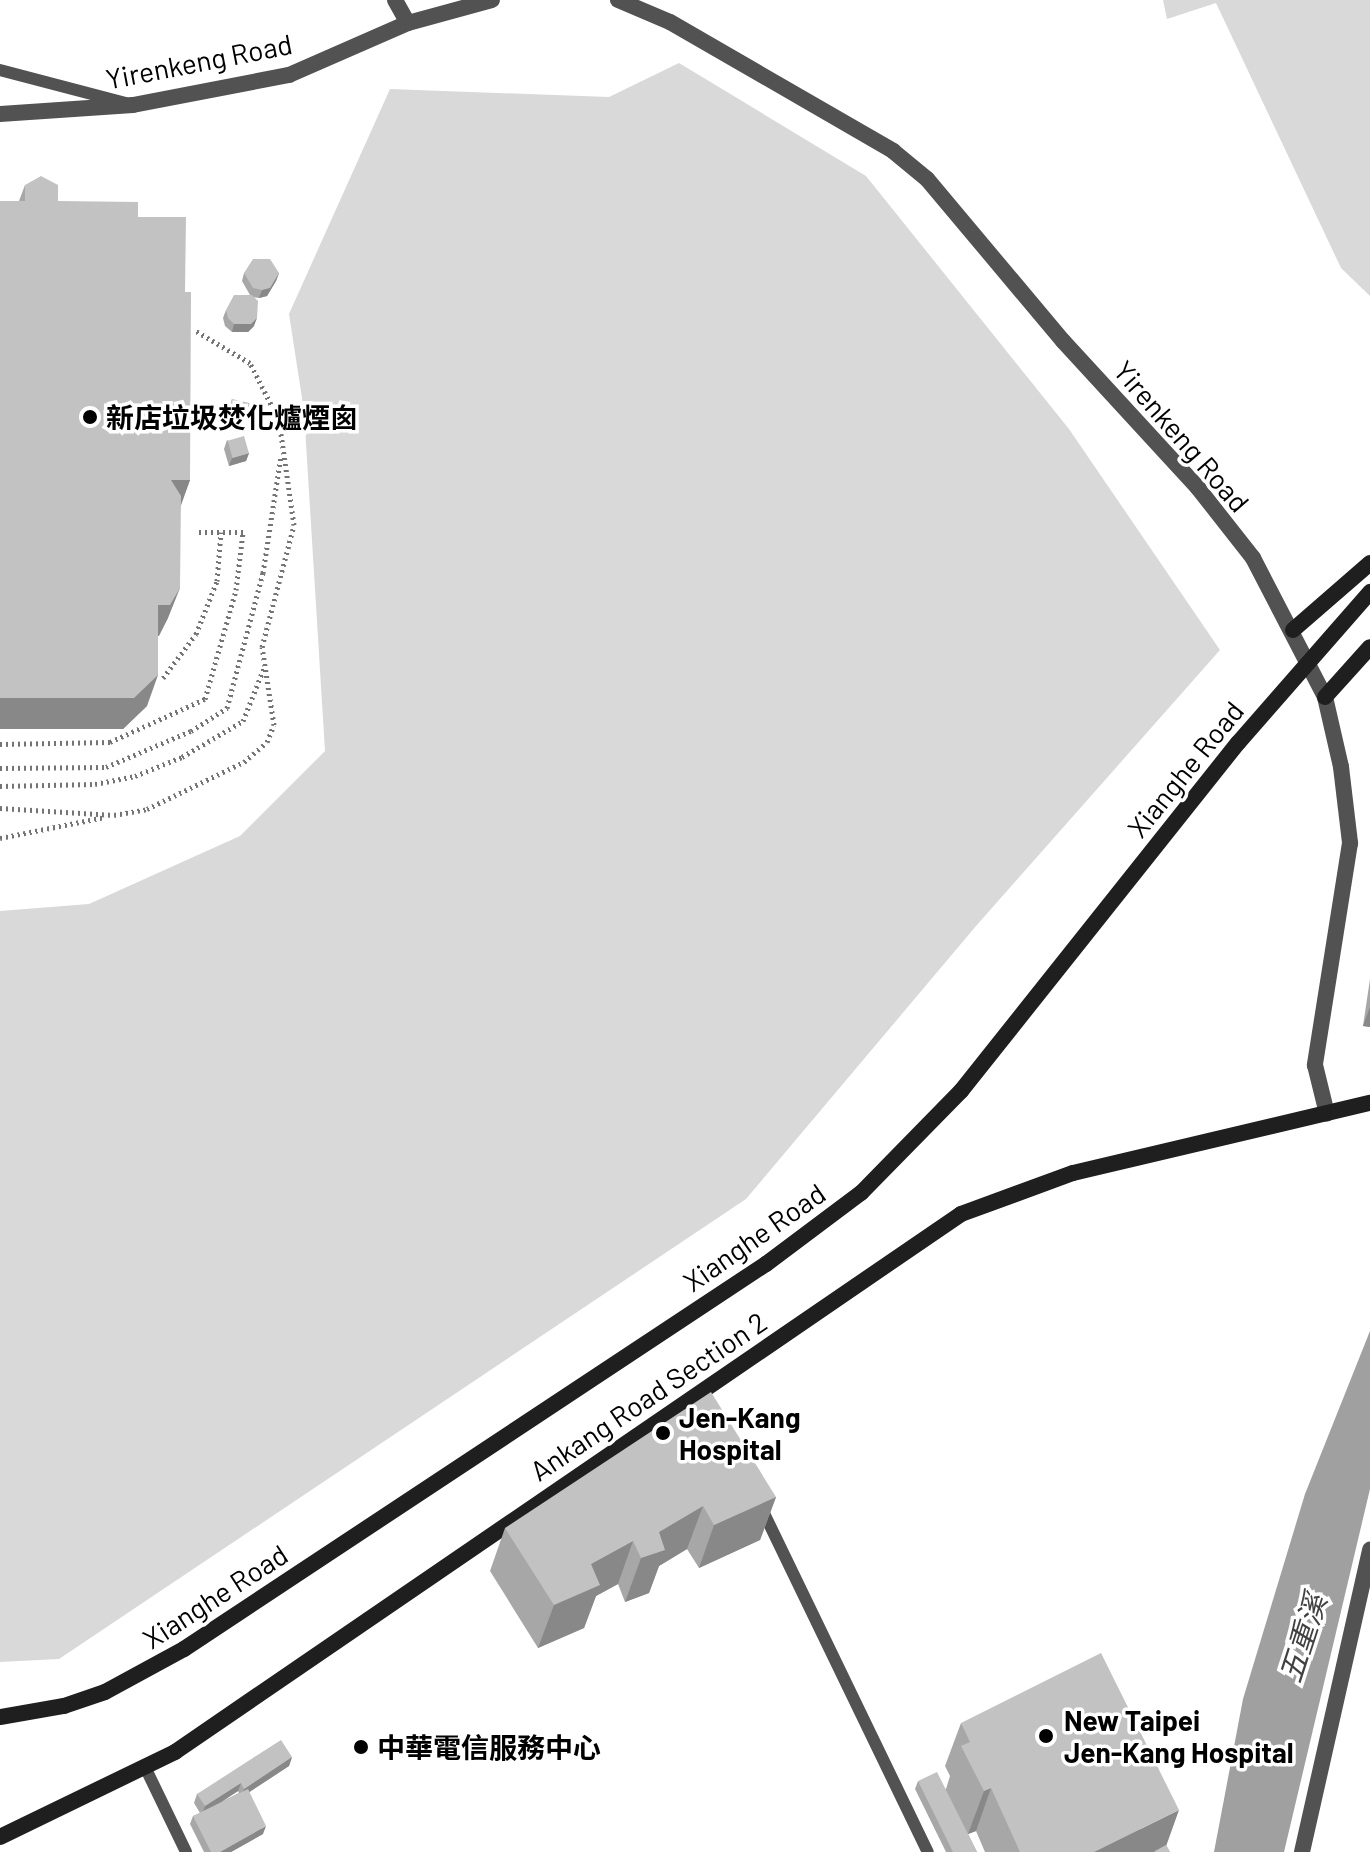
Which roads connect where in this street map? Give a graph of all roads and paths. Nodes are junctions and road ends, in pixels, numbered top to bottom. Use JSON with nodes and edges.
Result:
{"nodes":[{"id":1,"x":395,"y":0,"type":"edge"},
{"id":2,"x":492,"y":0,"type":"edge"},
{"id":3,"x":618,"y":0,"type":"edge"},
{"id":4,"x":408,"y":23,"type":"junction"},
{"id":5,"x":0,"y":70,"type":"edge"},
{"id":6,"x":133,"y":105,"type":"junction"},
{"id":7,"x":0,"y":114,"type":"edge"},
{"id":8,"x":196,"y":331,"type":"dead end"},
{"id":9,"x":281,"y":450,"type":"junction"},
{"id":10,"x":195,"y":532,"type":"dead end"},
{"id":11,"x":221,"y":532,"type":"junction"},
{"id":12,"x":1370,"y":563,"type":"edge"},
{"id":13,"x":1370,"y":592,"type":"edge"},
{"id":14,"x":1293,"y":630,"type":"junction"},
{"id":15,"x":1370,"y":647,"type":"edge"},
{"id":16,"x":265,"y":665,"type":"junction"},
{"id":17,"x":163,"y":678,"type":"dead end"},
{"id":18,"x":1325,"y":697,"type":"junction"},
{"id":19,"x":0,"y":744,"type":"edge"},
{"id":20,"x":0,"y":768,"type":"edge"},
{"id":21,"x":0,"y":786,"type":"edge"},
{"id":22,"x":0,"y":808,"type":"edge"},
{"id":23,"x":114,"y":815,"type":"junction"},
{"id":24,"x":0,"y":838,"type":"edge"},
{"id":25,"x":1370,"y":1103,"type":"edge"},
{"id":26,"x":1327,"y":1114,"type":"junction"},
{"id":27,"x":752,"y":1487,"type":"edge"},
{"id":28,"x":1370,"y":1550,"type":"edge"},
{"id":29,"x":0,"y":1717,"type":"edge"},
{"id":30,"x":145,"y":1767,"type":"junction"},
{"id":31,"x":0,"y":1837,"type":"edge"},
{"id":32,"x":186,"y":1852,"type":"edge"},
{"id":33,"x":928,"y":1852,"type":"edge"},
{"id":34,"x":1302,"y":1852,"type":"edge"}],
"edges":[{"from":1,"to":4,"type":"street"},
{"from":2,"to":4,"type":"street","name":"Yirenkeng Road"},
{"from":3,"to":14,"type":"street","name":"Yirenkeng Road"},
{"from":4,"to":6,"type":"street","name":"Yirenkeng Road"},
{"from":5,"to":6,"type":"lane"},
{"from":6,"to":7,"type":"street","name":"Yirenkeng Road"},
{"from":8,"to":9,"type":"path"},
{"from":9,"to":16,"type":"path"},
{"from":9,"to":20,"type":"path"},
{"from":10,"to":11,"type":"path"},
{"from":11,"to":17,"type":"path"},
{"from":11,"to":19,"type":"path"},
{"from":12,"to":14,"type":"main road"},
{"from":13,"to":29,"type":"main road","name":"Xianghe Road","bridge":true},
{"from":14,"to":18,"type":"street","name":"Yirenkeng Road"},
{"from":15,"to":18,"type":"main road"},
{"from":16,"to":21,"type":"path"},
{"from":16,"to":23,"type":"path"},
{"from":18,"to":26,"type":"street","name":"Yirenkeng Road"},
{"from":22,"to":23,"type":"path"},
{"from":23,"to":24,"type":"path"},
{"from":25,"to":26,"type":"main road","name":"Ankang Road Section 2"},
{"from":26,"to":30,"type":"main road","name":"Ankang Road Section 2"},
{"from":27,"to":33,"type":"lane"},
{"from":28,"to":34,"type":"street"},
{"from":30,"to":31,"type":"main road","name":"Ankang Road Section 2"},
{"from":30,"to":32,"type":"lane"}]}
